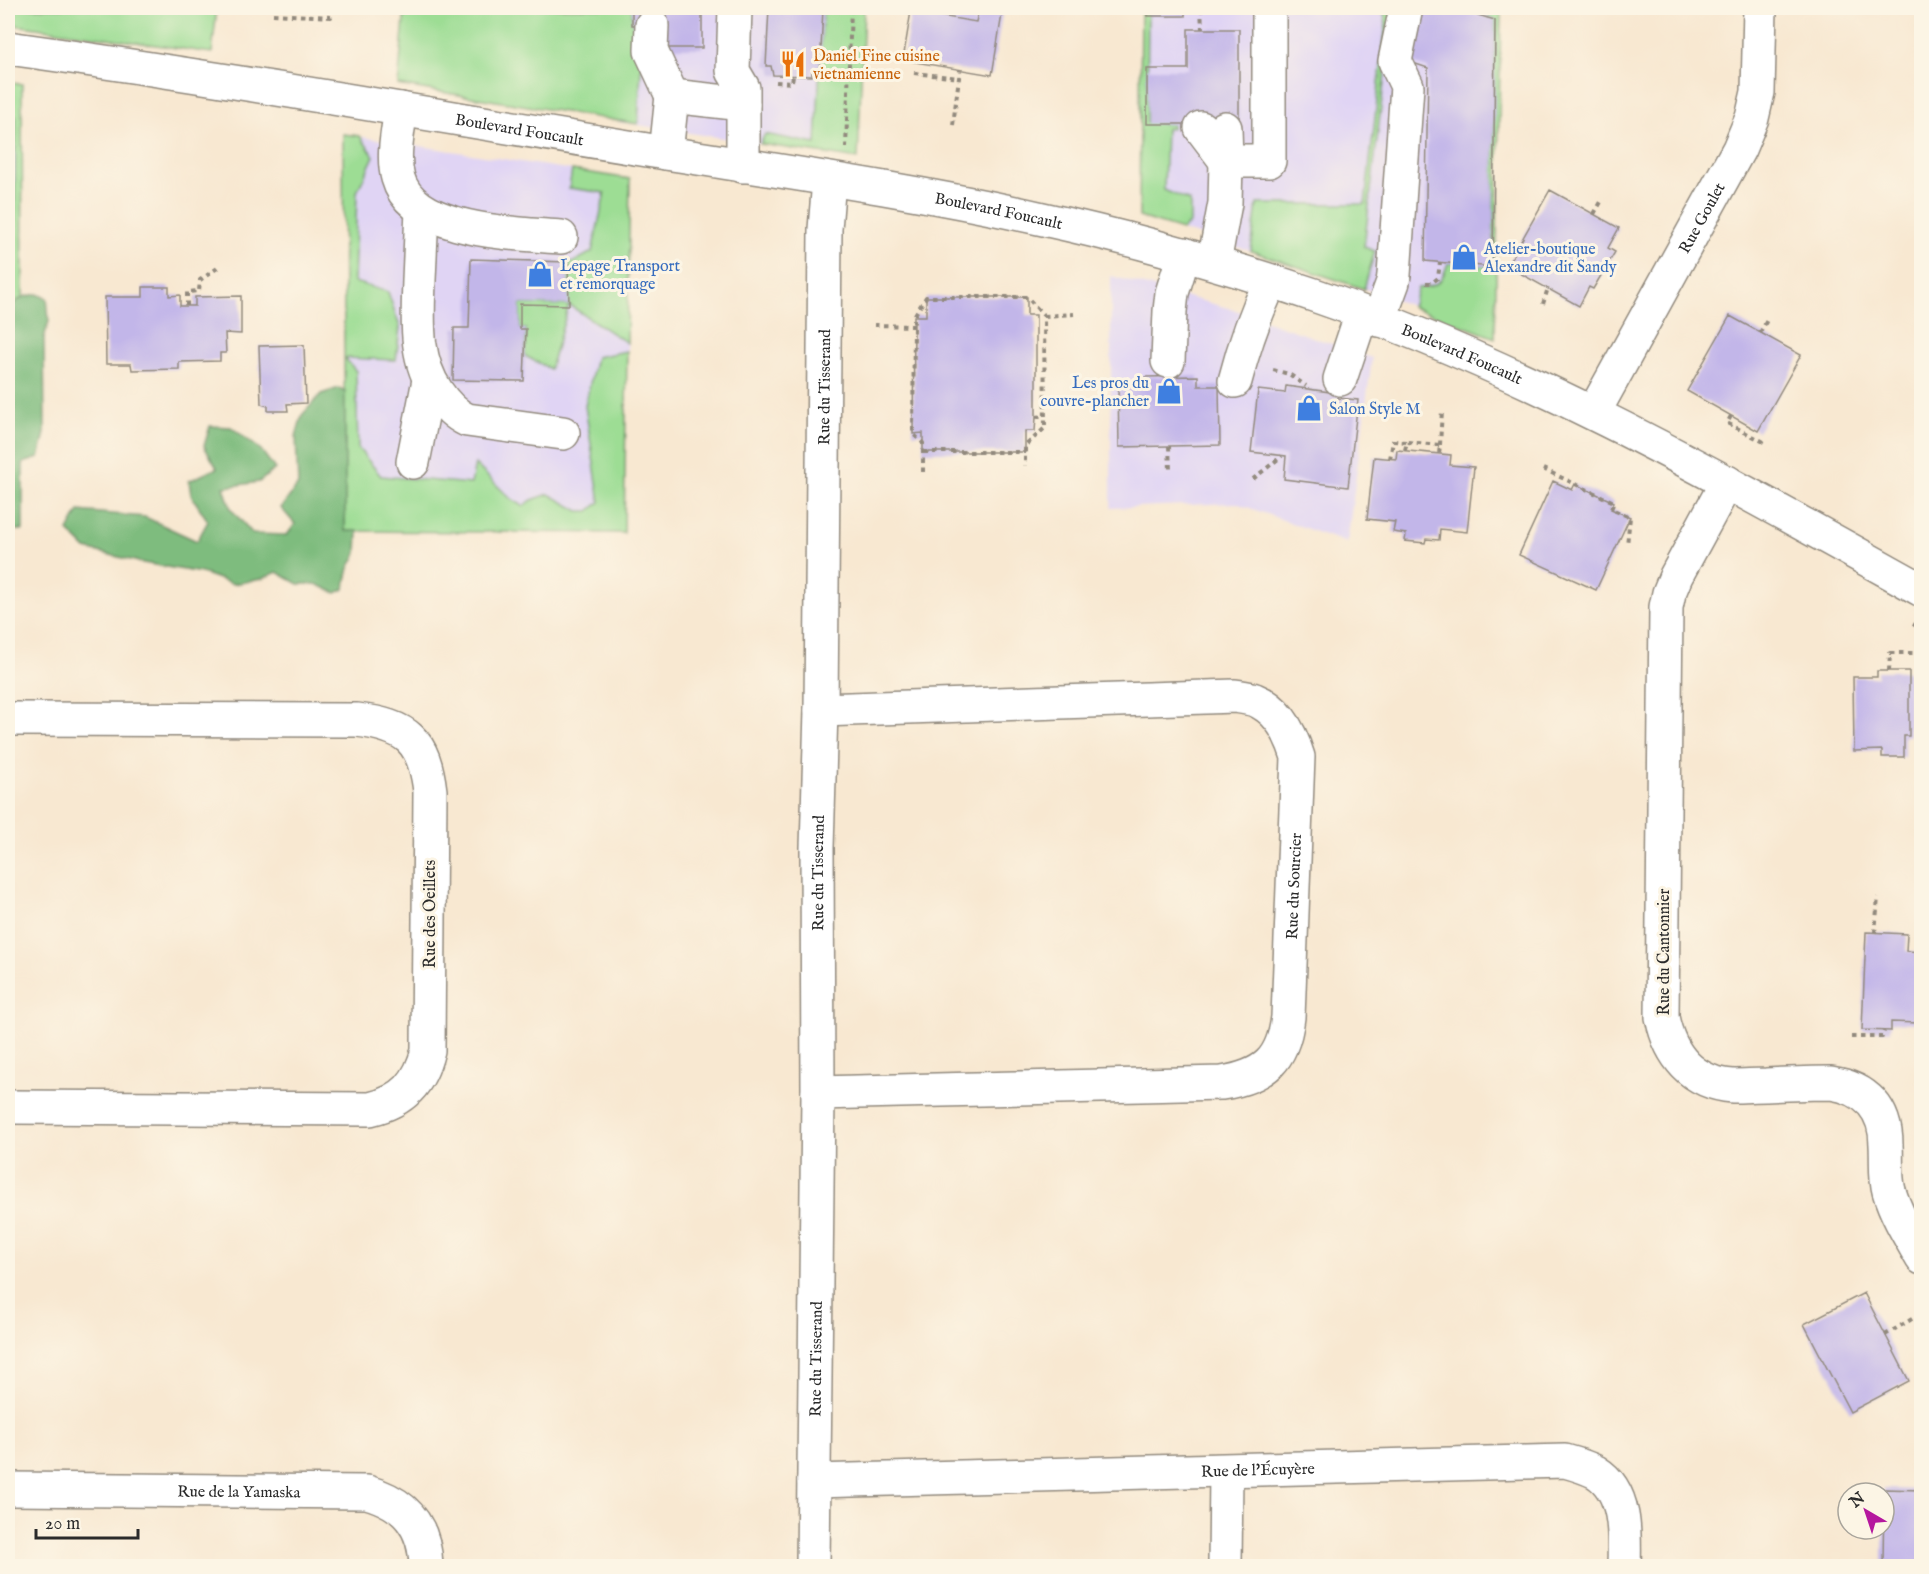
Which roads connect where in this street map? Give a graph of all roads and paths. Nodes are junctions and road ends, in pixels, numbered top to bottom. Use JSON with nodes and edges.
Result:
{"nodes":[{"id":1,"x":332,"y":8,"type":"edge"},
{"id":2,"x":735,"y":8,"type":"edge"},
{"id":3,"x":851,"y":8,"type":"edge"},
{"id":4,"x":1201,"y":8,"type":"edge"},
{"id":5,"x":1269,"y":8,"type":"edge"},
{"id":6,"x":1406,"y":8,"type":"edge"},
{"id":7,"x":1760,"y":8,"type":"edge"},
{"id":8,"x":273,"y":14,"type":"dead end"},
{"id":9,"x":652,"y":25,"type":"dead end"},
{"id":10,"x":1202,"y":29,"type":"dead end"},
{"id":11,"x":8,"y":48,"type":"edge"},
{"id":12,"x":960,"y":70,"type":"dead end"},
{"id":13,"x":914,"y":73,"type":"dead end"},
{"id":14,"x":793,"y":76,"type":"dead end"},
{"id":15,"x":960,"y":78,"type":"junction"},
{"id":16,"x":792,"y":83,"type":"dead end"},
{"id":17,"x":672,"y":96,"type":"junction"},
{"id":18,"x":743,"y":104,"type":"junction"},
{"id":19,"x":400,"y":109,"type":"junction"},
{"id":20,"x":953,"y":125,"type":"dead end"},
{"id":21,"x":1213,"y":128,"type":"dead end"},
{"id":22,"x":666,"y":153,"type":"junction"},
{"id":23,"x":1226,"y":162,"type":"junction"},
{"id":24,"x":743,"y":166,"type":"junction"},
{"id":25,"x":837,"y":181,"type":"junction"},
{"id":26,"x":1601,"y":202,"type":"dead end"},
{"id":27,"x":422,"y":210,"type":"junction"},
{"id":28,"x":1594,"y":214,"type":"dead end"},
{"id":29,"x":561,"y":237,"type":"dead end"},
{"id":30,"x":1199,"y":259,"type":"junction"},
{"id":31,"x":1440,"y":262,"type":"dead end"},
{"id":32,"x":219,"y":267,"type":"dead end"},
{"id":33,"x":1271,"y":281,"type":"junction"},
{"id":34,"x":1420,"y":282,"type":"dead end"},
{"id":35,"x":1548,"y":288,"type":"dead end"},
{"id":36,"x":1543,"y":304,"type":"dead end"},
{"id":37,"x":187,"y":306,"type":"dead end"},
{"id":38,"x":1074,"y":314,"type":"dead end"},
{"id":39,"x":1044,"y":316,"type":"junction"},
{"id":40,"x":1370,"y":317,"type":"junction"},
{"id":41,"x":1767,"y":320,"type":"dead end"},
{"id":42,"x":874,"y":326,"type":"dead end"},
{"id":43,"x":914,"y":326,"type":"junction"},
{"id":44,"x":1044,"y":327,"type":"junction"},
{"id":45,"x":1036,"y":329,"type":"dead end"},
{"id":46,"x":1760,"y":333,"type":"dead end"},
{"id":47,"x":1036,"y":359,"type":"dead end"},
{"id":48,"x":1044,"y":359,"type":"junction"},
{"id":49,"x":1168,"y":361,"type":"dead end"},
{"id":50,"x":1238,"y":372,"type":"joint"},
{"id":51,"x":429,"y":380,"type":"junction"},
{"id":52,"x":1326,"y":384,"type":"joint"},
{"id":53,"x":1036,"y":386,"type":"dead end"},
{"id":54,"x":1044,"y":386,"type":"junction"},
{"id":55,"x":1442,"y":410,"type":"dead end"},
{"id":56,"x":1594,"y":412,"type":"junction"},
{"id":57,"x":1044,"y":416,"type":"junction"},
{"id":58,"x":1731,"y":416,"type":"dead end"},
{"id":59,"x":1036,"y":417,"type":"dead end"},
{"id":60,"x":563,"y":433,"type":"dead end"},
{"id":61,"x":1407,"y":442,"type":"junction"},
{"id":62,"x":1764,"y":442,"type":"dead end"},
{"id":63,"x":1440,"y":445,"type":"junction"},
{"id":64,"x":1169,"y":446,"type":"dead end"},
{"id":65,"x":1406,"y":450,"type":"dead end"},
{"id":66,"x":923,"y":452,"type":"junction"},
{"id":67,"x":1025,"y":452,"type":"junction"},
{"id":68,"x":1439,"y":454,"type":"dead end"},
{"id":69,"x":1282,"y":456,"type":"dead end"},
{"id":70,"x":1390,"y":459,"type":"dead end"},
{"id":71,"x":413,"y":462,"type":"dead end"},
{"id":72,"x":1025,"y":466,"type":"dead end"},
{"id":73,"x":1543,"y":469,"type":"dead end"},
{"id":74,"x":1170,"y":470,"type":"dead end"},
{"id":75,"x":923,"y":472,"type":"dead end"},
{"id":76,"x":1253,"y":479,"type":"dead end"},
{"id":77,"x":1727,"y":482,"type":"junction"},
{"id":78,"x":1627,"y":545,"type":"dead end"},
{"id":79,"x":1922,"y":590,"type":"edge"},
{"id":80,"x":1922,"y":652,"type":"edge"},
{"id":81,"x":1889,"y":671,"type":"dead end"},
{"id":82,"x":821,"y":710,"type":"junction"},
{"id":83,"x":8,"y":718,"type":"edge"},
{"id":84,"x":1878,"y":897,"type":"dead end"},
{"id":85,"x":1875,"y":933,"type":"dead end"},
{"id":86,"x":1884,"y":1031,"type":"dead end"},
{"id":87,"x":1851,"y":1037,"type":"dead end"},
{"id":88,"x":818,"y":1093,"type":"junction"},
{"id":89,"x":8,"y":1107,"type":"edge"},
{"id":90,"x":1922,"y":1258,"type":"edge"},
{"id":91,"x":1922,"y":1313,"type":"edge"},
{"id":92,"x":1885,"y":1335,"type":"dead end"},
{"id":93,"x":1227,"y":1471,"type":"junction"},
{"id":94,"x":814,"y":1481,"type":"junction"},
{"id":95,"x":8,"y":1489,"type":"edge"},
{"id":96,"x":426,"y":1566,"type":"edge"},
{"id":97,"x":813,"y":1566,"type":"edge"},
{"id":98,"x":1225,"y":1566,"type":"edge"},
{"id":99,"x":1624,"y":1566,"type":"edge"}],
"edges":[{"from":1,"to":8,"type":"path"},
{"from":2,"to":18,"type":"street"},
{"from":3,"to":25,"type":"path"},
{"from":4,"to":10,"type":"path"},
{"from":5,"to":23,"type":"street"},
{"from":6,"to":40,"type":"street"},
{"from":7,"to":56,"type":"street","name":"Rue Goulet"},
{"from":9,"to":17,"type":"street"},
{"from":11,"to":19,"type":"street","name":"Boulevard Foucault"},
{"from":12,"to":15,"type":"path"},
{"from":13,"to":15,"type":"path"},
{"from":14,"to":16,"type":"path"},
{"from":15,"to":20,"type":"path"},
{"from":17,"to":18,"type":"street"},
{"from":17,"to":22,"type":"street"},
{"from":18,"to":24,"type":"street"},
{"from":19,"to":22,"type":"street","name":"Boulevard Foucault"},
{"from":19,"to":27,"type":"street"},
{"from":21,"to":23,"type":"street"},
{"from":22,"to":24,"type":"street","name":"Boulevard Foucault"},
{"from":23,"to":30,"type":"street"},
{"from":24,"to":25,"type":"street","name":"Boulevard Foucault"},
{"from":25,"to":30,"type":"street","name":"Boulevard Foucault"},
{"from":25,"to":82,"type":"street","name":"Rue du Tisserand"},
{"from":26,"to":28,"type":"path"},
{"from":27,"to":29,"type":"street"},
{"from":27,"to":51,"type":"street"},
{"from":30,"to":33,"type":"street","name":"Boulevard Foucault"},
{"from":30,"to":49,"type":"street"},
{"from":31,"to":34,"type":"path"},
{"from":32,"to":37,"type":"path"},
{"from":33,"to":40,"type":"street","name":"Boulevard Foucault"},
{"from":33,"to":50,"type":"street"},
{"from":35,"to":36,"type":"path"},
{"from":38,"to":39,"type":"path"},
{"from":39,"to":43,"type":"path"},
{"from":39,"to":44,"type":"path"},
{"from":40,"to":52,"type":"street"},
{"from":40,"to":56,"type":"street","name":"Boulevard Foucault"},
{"from":41,"to":46,"type":"path"},
{"from":42,"to":43,"type":"path"},
{"from":43,"to":66,"type":"path"},
{"from":44,"to":45,"type":"path"},
{"from":44,"to":48,"type":"path"},
{"from":47,"to":48,"type":"path"},
{"from":48,"to":54,"type":"path"},
{"from":50,"to":52,"type":"path"},
{"from":51,"to":60,"type":"street"},
{"from":51,"to":71,"type":"street"},
{"from":53,"to":54,"type":"path"},
{"from":54,"to":57,"type":"path"},
{"from":55,"to":63,"type":"path"},
{"from":56,"to":77,"type":"street","name":"Boulevard Foucault"},
{"from":57,"to":59,"type":"path"},
{"from":57,"to":67,"type":"path"},
{"from":58,"to":62,"type":"path"},
{"from":61,"to":63,"type":"path"},
{"from":61,"to":65,"type":"path"},
{"from":61,"to":70,"type":"path"},
{"from":63,"to":68,"type":"path"},
{"from":64,"to":74,"type":"path"},
{"from":66,"to":67,"type":"path"},
{"from":66,"to":75,"type":"path"},
{"from":67,"to":72,"type":"path"},
{"from":69,"to":76,"type":"path"},
{"from":73,"to":78,"type":"path"},
{"from":77,"to":79,"type":"street","name":"Boulevard Foucault"},
{"from":77,"to":90,"type":"street","name":"Rue du Cantonnier"},
{"from":80,"to":81,"type":"path"},
{"from":82,"to":88,"type":"street","name":"Rue du Tisserand"},
{"from":82,"to":88,"type":"street","name":"Rue du Sourcier"},
{"from":83,"to":89,"type":"street","name":"Rue des Oeillets"},
{"from":84,"to":85,"type":"path"},
{"from":86,"to":87,"type":"path"},
{"from":88,"to":94,"type":"street","name":"Rue du Tisserand"},
{"from":91,"to":92,"type":"path"},
{"from":93,"to":94,"type":"street","name":"Rue de l'Écuyère"},
{"from":93,"to":98,"type":"street"},
{"from":93,"to":99,"type":"street","name":"Rue de l'Écuyère"},
{"from":94,"to":97,"type":"street","name":"Rue du Tisserand"},
{"from":95,"to":96,"type":"street","name":"Rue de la Yamaska"}]}
